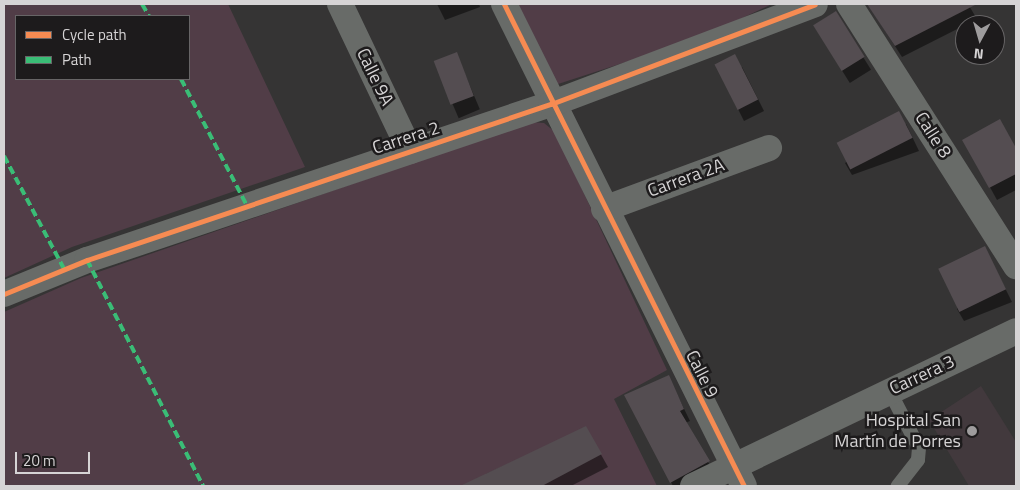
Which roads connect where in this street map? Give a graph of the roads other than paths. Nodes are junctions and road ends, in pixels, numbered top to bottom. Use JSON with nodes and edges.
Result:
{"nodes":[{"id":1,"x":340,"y":4,"type":"edge"},
{"id":2,"x":504,"y":4,"type":"edge"},
{"id":3,"x":815,"y":4,"type":"edge"},
{"id":4,"x":849,"y":4,"type":"edge"},
{"id":5,"x":551,"y":104,"type":"junction"},
{"id":6,"x":769,"y":148,"type":"dead end"},
{"id":7,"x":410,"y":151,"type":"junction"},
{"id":8,"x":604,"y":209,"type":"junction"},
{"id":9,"x":1016,"y":266,"type":"edge"},
{"id":10,"x":4,"y":294,"type":"edge"},
{"id":11,"x":1016,"y":331,"type":"edge"},
{"id":12,"x":889,"y":390,"type":"junction"},
{"id":13,"x":738,"y":475,"type":"edge"},
{"id":14,"x":693,"y":486,"type":"edge"},
{"id":15,"x":898,"y":486,"type":"edge"}],
"edges":[{"from":1,"to":7,"type":"street","name":"Calle 9A"},
{"from":2,"to":5,"type":"street","name":"Calle 9"},
{"from":3,"to":5,"type":"street","name":"Carrera 2"},
{"from":4,"to":9,"type":"street","name":"Calle 8"},
{"from":5,"to":7,"type":"street","name":"Carrera 2"},
{"from":5,"to":8,"type":"street","name":"Calle 9"},
{"from":6,"to":8,"type":"street","name":"Carrera 2A"},
{"from":7,"to":10,"type":"street","name":"Carrera 2"},
{"from":8,"to":13,"type":"street","name":"Calle 9"},
{"from":11,"to":12,"type":"street","name":"Carrera 3"},
{"from":12,"to":13,"type":"street","name":"Carrera 3"},
{"from":12,"to":15,"type":"lane"},
{"from":13,"to":14,"type":"street","name":"Carrera 3"}]}
